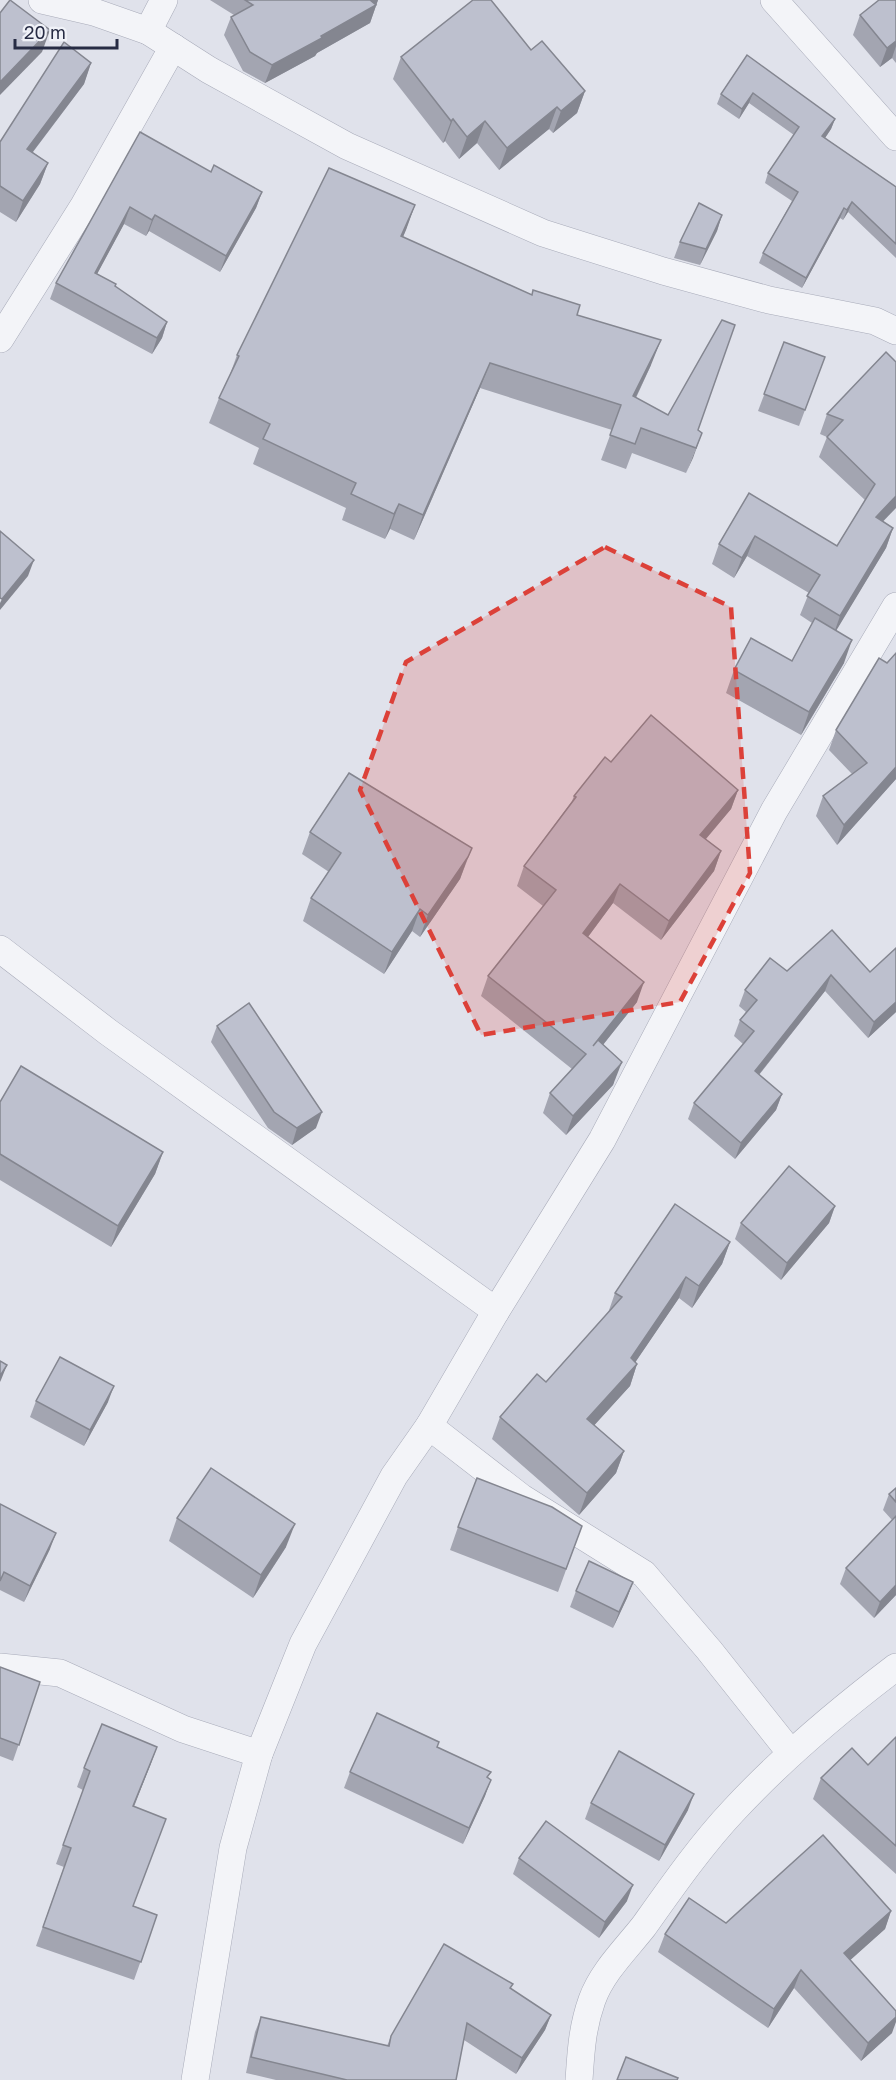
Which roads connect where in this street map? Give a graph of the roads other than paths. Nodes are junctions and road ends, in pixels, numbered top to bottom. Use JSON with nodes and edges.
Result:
{"nodes":[{"id":1,"x":42,"y":0,"type":"edge"},
{"id":2,"x":164,"y":0,"type":"edge"},
{"id":3,"x":774,"y":0,"type":"edge"},
{"id":4,"x":148,"y":31,"type":"junction"},
{"id":5,"x":173,"y":47,"type":"junction"},
{"id":6,"x":896,"y":137,"type":"edge"},
{"id":7,"x":896,"y":331,"type":"edge"},
{"id":8,"x":0,"y":339,"type":"edge"},
{"id":9,"x":896,"y":606,"type":"edge"},
{"id":10,"x":0,"y":949,"type":"edge"},
{"id":11,"x":496,"y":1311,"type":"junction"},
{"id":12,"x":429,"y":1426,"type":"junction"},
{"id":13,"x":0,"y":1667,"type":"edge"},
{"id":14,"x":896,"y":1667,"type":"edge"},
{"id":15,"x":790,"y":1752,"type":"junction"},
{"id":16,"x":259,"y":1754,"type":"junction"},
{"id":17,"x":195,"y":2080,"type":"edge"},
{"id":18,"x":579,"y":2080,"type":"edge"}],
"edges":[{"from":1,"to":4,"type":"street"},
{"from":2,"to":4,"type":"street"},
{"from":3,"to":6,"type":"street"},
{"from":4,"to":5,"type":"street"},
{"from":5,"to":7,"type":"street"},
{"from":5,"to":8,"type":"street"},
{"from":9,"to":11,"type":"street"},
{"from":10,"to":11,"type":"street"},
{"from":11,"to":12,"type":"street"},
{"from":12,"to":15,"type":"street"},
{"from":12,"to":16,"type":"street"},
{"from":13,"to":16,"type":"street"},
{"from":14,"to":15,"type":"street"},
{"from":15,"to":18,"type":"street"},
{"from":16,"to":17,"type":"street"}]}
